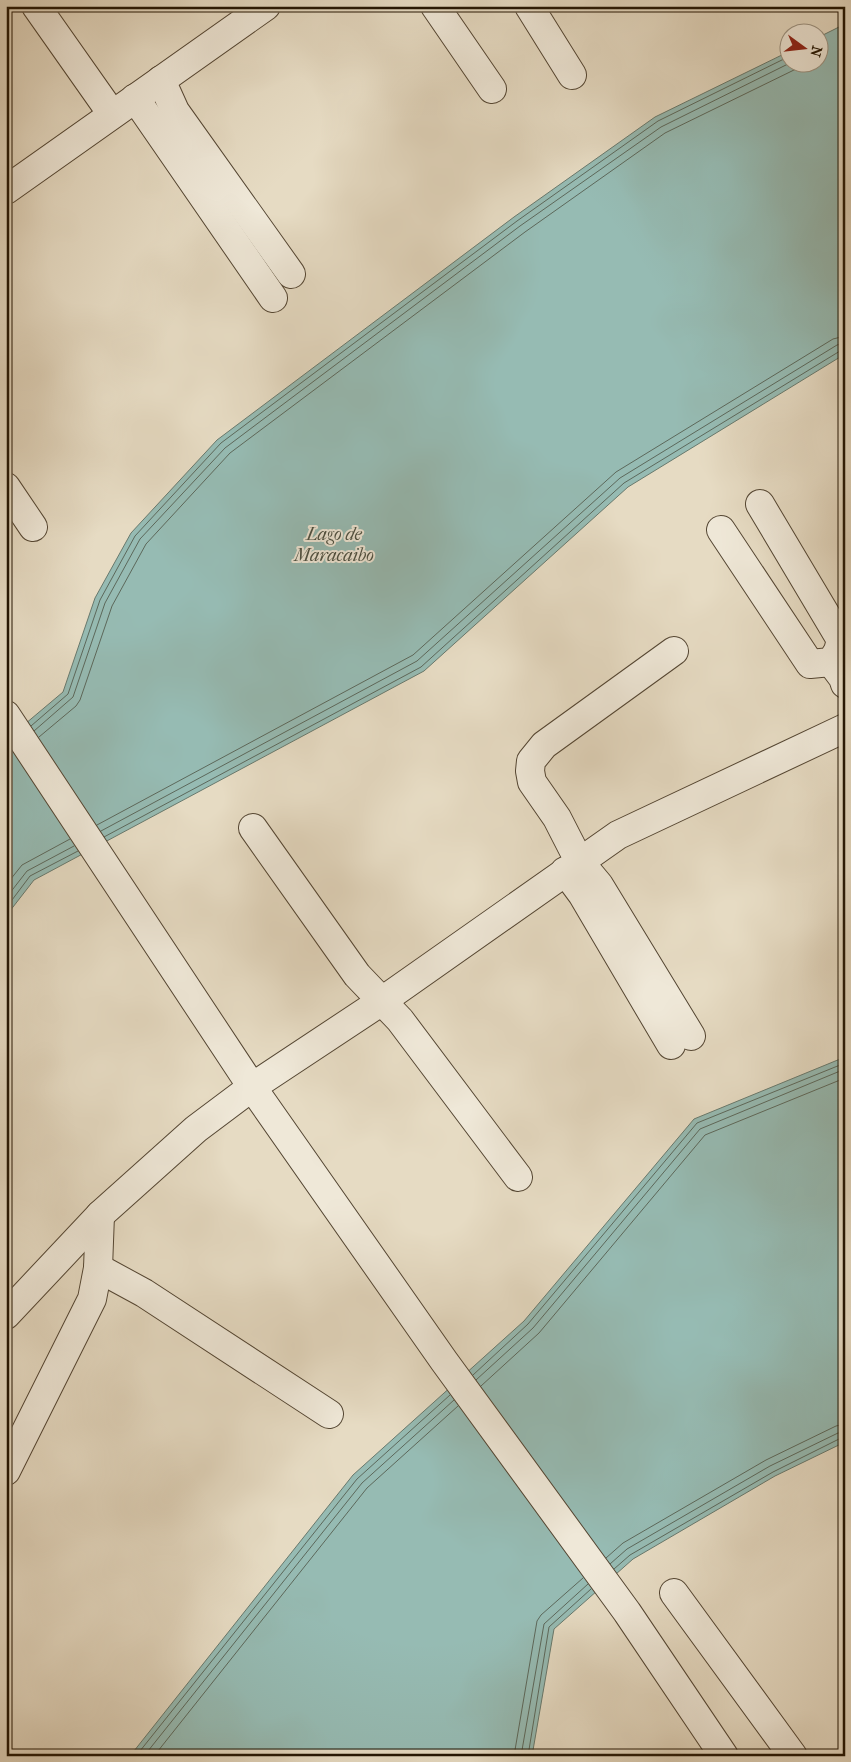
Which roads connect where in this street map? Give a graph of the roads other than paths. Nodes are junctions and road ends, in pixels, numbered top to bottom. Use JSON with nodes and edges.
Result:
{"nodes":[{"id":1,"x":36,"y":6,"type":"edge"},
{"id":2,"x":266,"y":6,"type":"edge"},
{"id":3,"x":435,"y":6,"type":"edge"},
{"id":4,"x":530,"y":6,"type":"edge"},
{"id":5,"x":572,"y":75,"type":"dead end"},
{"id":6,"x":162,"y":80,"type":"junction"},
{"id":7,"x":492,"y":89,"type":"dead end"},
{"id":8,"x":135,"y":98,"type":"junction"},
{"id":9,"x":112,"y":114,"type":"junction"},
{"id":10,"x":6,"y":190,"type":"edge"},
{"id":11,"x":291,"y":274,"type":"dead end"},
{"id":12,"x":273,"y":298,"type":"dead end"},
{"id":13,"x":6,"y":487,"type":"edge"},
{"id":14,"x":760,"y":504,"type":"dead end"},
{"id":15,"x":33,"y":527,"type":"dead end"},
{"id":16,"x":721,"y":530,"type":"dead end"},
{"id":17,"x":674,"y":650,"type":"dead end"},
{"id":18,"x":838,"y":673,"type":"edge"},
{"id":19,"x":6,"y":715,"type":"edge"},
{"id":20,"x":845,"y":728,"type":"edge"},
{"id":21,"x":253,"y":828,"type":"dead end"},
{"id":22,"x":572,"y":866,"type":"junction"},
{"id":23,"x":382,"y":1001,"type":"junction"},
{"id":24,"x":681,"y":1040,"type":"dead end"},
{"id":25,"x":252,"y":1087,"type":"junction"},
{"id":26,"x":518,"y":1177,"type":"dead end"},
{"id":27,"x":100,"y":1215,"type":"junction"},
{"id":28,"x":98,"y":1268,"type":"junction"},
{"id":29,"x":6,"y":1315,"type":"edge"},
{"id":30,"x":329,"y":1414,"type":"dead end"},
{"id":31,"x":6,"y":1471,"type":"edge"},
{"id":32,"x":674,"y":1593,"type":"dead end"},
{"id":33,"x":724,"y":1756,"type":"edge"},
{"id":34,"x":793,"y":1756,"type":"edge"}],
"edges":[{"from":1,"to":9,"type":"street"},
{"from":2,"to":6,"type":"street"},
{"from":3,"to":7,"type":"street"},
{"from":4,"to":5,"type":"street"},
{"from":6,"to":8,"type":"street"},
{"from":6,"to":11,"type":"street"},
{"from":8,"to":9,"type":"street"},
{"from":8,"to":12,"type":"street"},
{"from":9,"to":10,"type":"street"},
{"from":13,"to":15,"type":"street"},
{"from":14,"to":18,"type":"street"},
{"from":16,"to":18,"type":"street"},
{"from":17,"to":22,"type":"street"},
{"from":19,"to":25,"type":"street"},
{"from":20,"to":22,"type":"street"},
{"from":21,"to":23,"type":"street"},
{"from":22,"to":23,"type":"street"},
{"from":22,"to":24,"type":"street"},
{"from":23,"to":25,"type":"street"},
{"from":23,"to":26,"type":"street"},
{"from":25,"to":27,"type":"street"},
{"from":25,"to":33,"type":"street"},
{"from":27,"to":28,"type":"street"},
{"from":27,"to":29,"type":"street"},
{"from":28,"to":30,"type":"street"},
{"from":28,"to":31,"type":"street"},
{"from":32,"to":34,"type":"street"}]}
